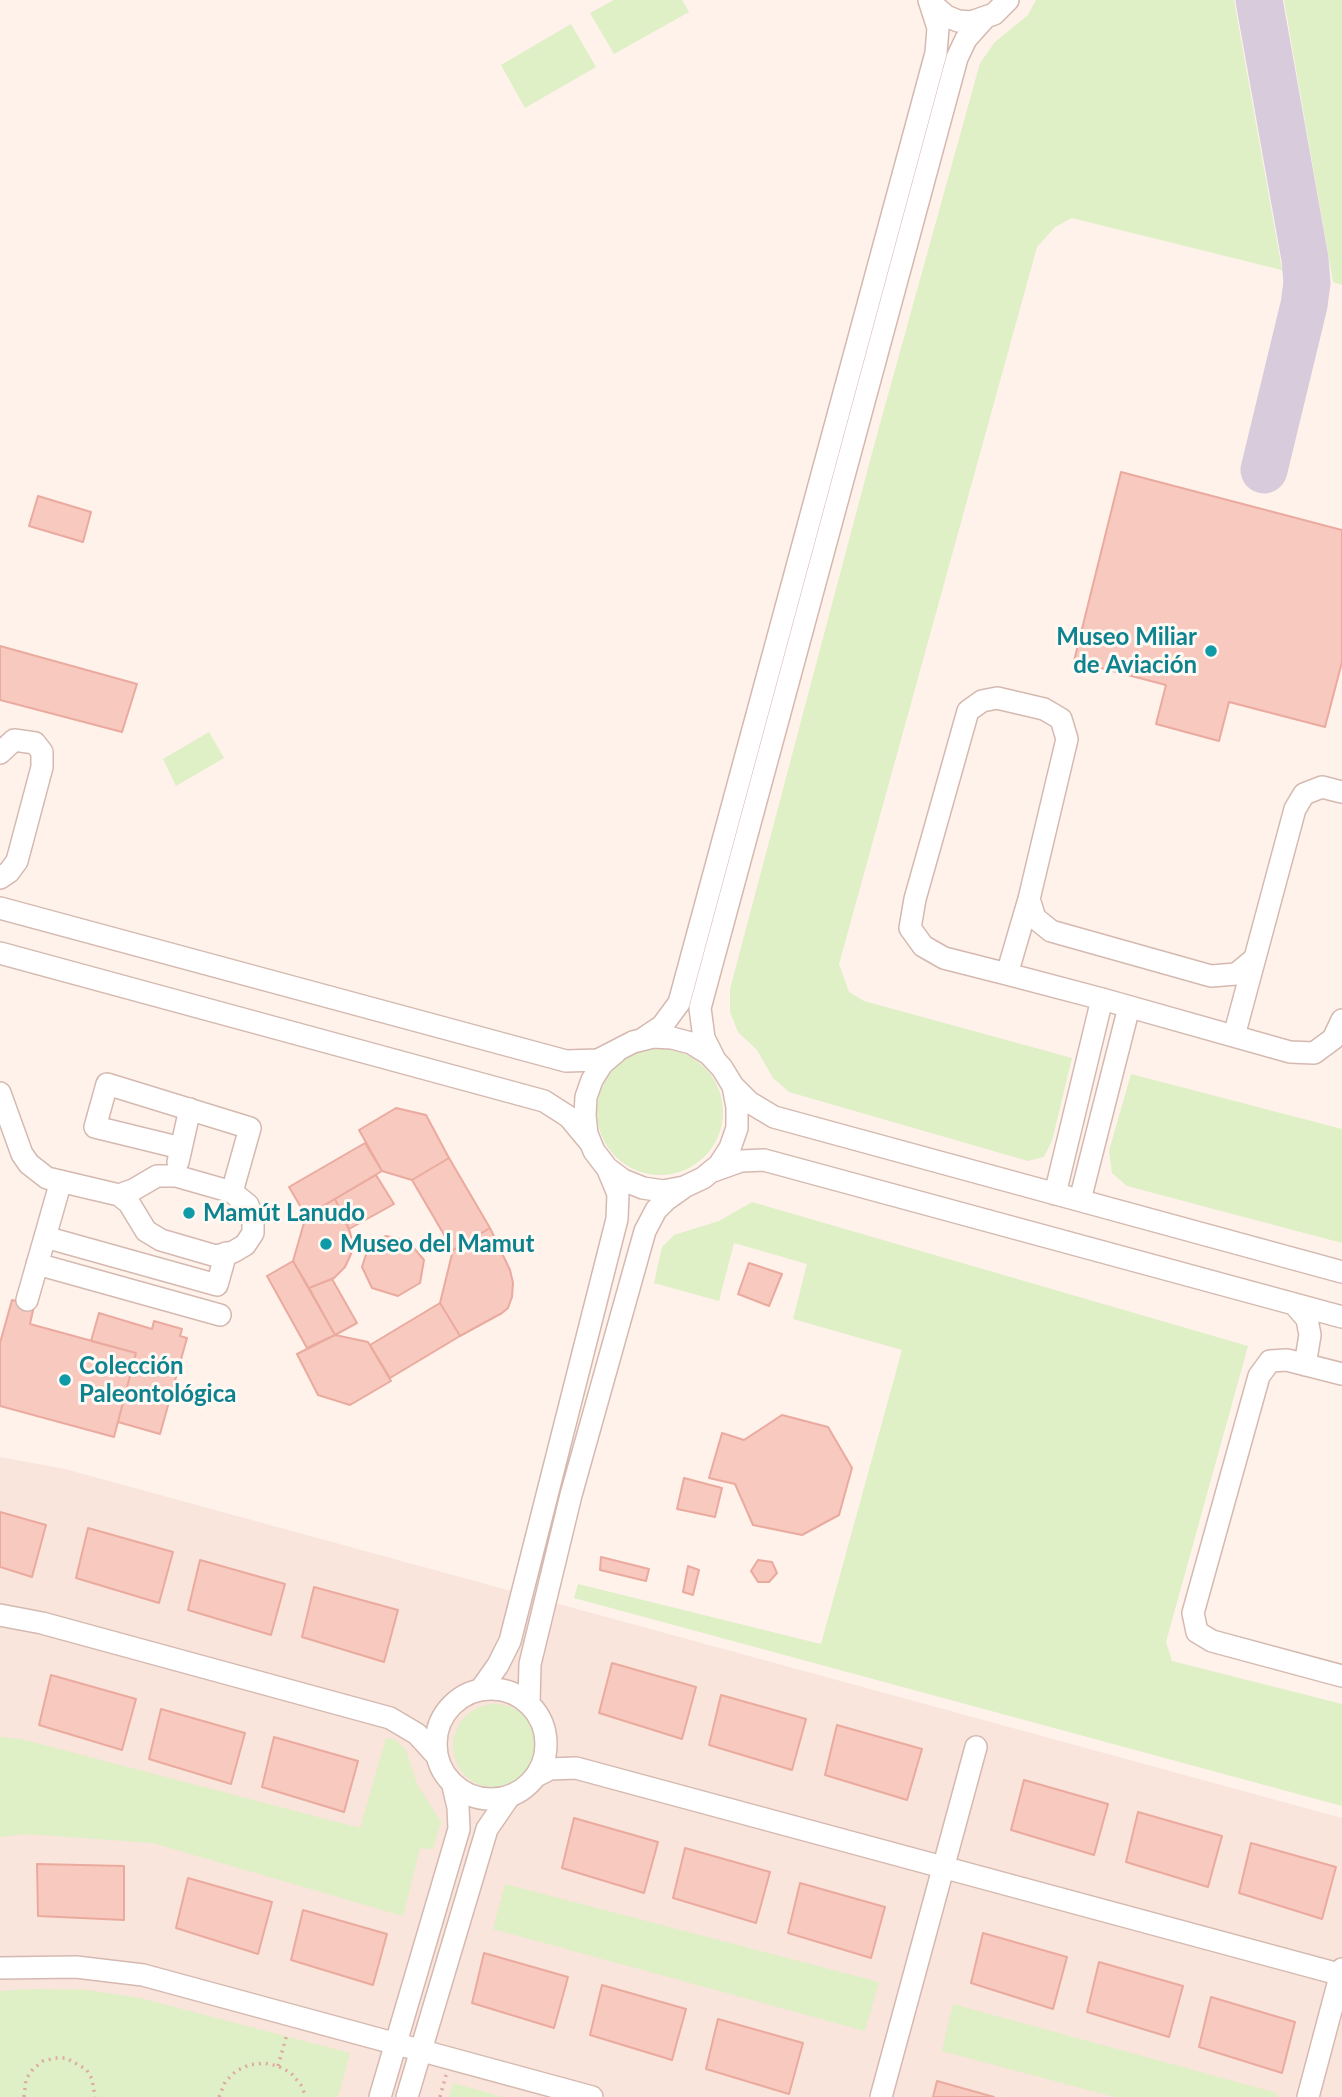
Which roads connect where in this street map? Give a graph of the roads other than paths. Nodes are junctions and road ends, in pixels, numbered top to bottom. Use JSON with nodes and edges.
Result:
{"nodes":[{"id":1,"x":929,"y":0,"type":"edge"},
{"id":2,"x":1008,"y":0,"type":"edge"},
{"id":3,"x":984,"y":19,"type":"junction"},
{"id":4,"x":1,"y":750,"type":"edge"},
{"id":5,"x":1342,"y":792,"type":"edge"},
{"id":6,"x":0,"y":878,"type":"edge"},
{"id":7,"x":1029,"y":899,"type":"junction"},
{"id":8,"x":0,"y":908,"type":"edge"},
{"id":9,"x":0,"y":953,"type":"edge"},
{"id":10,"x":1253,"y":960,"type":"junction"},
{"id":11,"x":1007,"y":974,"type":"junction"},
{"id":12,"x":1102,"y":999,"type":"junction"},
{"id":13,"x":1129,"y":1007,"type":"junction"},
{"id":14,"x":1342,"y":1020,"type":"edge"},
{"id":15,"x":1234,"y":1036,"type":"junction"},
{"id":16,"x":625,"y":1047,"type":"junction"},
{"id":17,"x":728,"y":1077,"type":"junction"},
{"id":18,"x":0,"y":1093,"type":"edge"},
{"id":19,"x":190,"y":1109,"type":"junction"},
{"id":20,"x":181,"y":1148,"type":"junction"},
{"id":21,"x":600,"y":1159,"type":"junction"},
{"id":22,"x":176,"y":1176,"type":"junction"},
{"id":23,"x":61,"y":1181,"type":"junction"},
{"id":24,"x":693,"y":1183,"type":"junction"},
{"id":25,"x":232,"y":1192,"type":"junction"},
{"id":26,"x":1055,"y":1194,"type":"junction"},
{"id":27,"x":119,"y":1195,"type":"junction"},
{"id":28,"x":1080,"y":1200,"type":"junction"},
{"id":29,"x":141,"y":1224,"type":"junction"},
{"id":30,"x":45,"y":1237,"type":"junction"},
{"id":31,"x":226,"y":1254,"type":"junction"},
{"id":32,"x":132,"y":1261,"type":"junction"},
{"id":33,"x":37,"y":1264,"type":"junction"},
{"id":34,"x":1342,"y":1272,"type":"edge"},
{"id":35,"x":27,"y":1300,"type":"dead end"},
{"id":36,"x":1294,"y":1304,"type":"junction"},
{"id":37,"x":220,"y":1315,"type":"dead end"},
{"id":38,"x":1342,"y":1317,"type":"edge"},
{"id":39,"x":1305,"y":1365,"type":"junction"},
{"id":40,"x":1342,"y":1374,"type":"edge"},
{"id":41,"x":0,"y":1615,"type":"edge"},
{"id":42,"x":1342,"y":1676,"type":"edge"},
{"id":43,"x":481,"y":1689,"type":"junction"},
{"id":44,"x":529,"y":1704,"type":"junction"},
{"id":45,"x":450,"y":1706,"type":"junction"},
{"id":46,"x":390,"y":1718,"type":"junction"},
{"id":47,"x":546,"y":1738,"type":"junction"},
{"id":48,"x":976,"y":1747,"type":"dead end"},
{"id":49,"x":436,"y":1755,"type":"junction"},
{"id":50,"x":576,"y":1768,"type":"junction"},
{"id":51,"x":538,"y":1775,"type":"junction"},
{"id":52,"x":453,"y":1786,"type":"junction"},
{"id":53,"x":509,"y":1797,"type":"junction"},
{"id":54,"x":943,"y":1867,"type":"junction"},
{"id":55,"x":0,"y":1968,"type":"edge"},
{"id":56,"x":1342,"y":1973,"type":"edge"},
{"id":57,"x":395,"y":2043,"type":"junction"},
{"id":58,"x":420,"y":2050,"type":"junction"},
{"id":59,"x":380,"y":2097,"type":"edge"},
{"id":60,"x":407,"y":2097,"type":"edge"},
{"id":61,"x":593,"y":2097,"type":"edge"},
{"id":62,"x":881,"y":2097,"type":"edge"},
{"id":63,"x":1307,"y":2097,"type":"edge"}],
"edges":[{"from":1,"to":3,"type":"street"},
{"from":1,"to":16,"type":"street"},
{"from":2,"to":3,"type":"street"},
{"from":3,"to":17,"type":"street"},
{"from":4,"to":6,"type":"street"},
{"from":5,"to":10,"type":"street"},
{"from":7,"to":10,"type":"street"},
{"from":7,"to":11,"type":"street"},
{"from":7,"to":11,"type":"street"},
{"from":8,"to":16,"type":"street"},
{"from":9,"to":21,"type":"street"},
{"from":10,"to":15,"type":"street"},
{"from":11,"to":12,"type":"street"},
{"from":12,"to":13,"type":"street"},
{"from":12,"to":26,"type":"street"},
{"from":13,"to":15,"type":"street"},
{"from":13,"to":28,"type":"street"},
{"from":14,"to":15,"type":"street"},
{"from":16,"to":17,"type":"street"},
{"from":16,"to":21,"type":"street"},
{"from":17,"to":24,"type":"street"},
{"from":17,"to":26,"type":"street"},
{"from":18,"to":23,"type":"street"},
{"from":19,"to":20,"type":"street"},
{"from":19,"to":20,"type":"street"},
{"from":19,"to":25,"type":"street"},
{"from":20,"to":22,"type":"street"},
{"from":21,"to":24,"type":"street"},
{"from":21,"to":43,"type":"street"},
{"from":22,"to":25,"type":"street"},
{"from":22,"to":27,"type":"street"},
{"from":23,"to":27,"type":"street"},
{"from":23,"to":30,"type":"street"},
{"from":24,"to":36,"type":"street"},
{"from":24,"to":44,"type":"street"},
{"from":25,"to":31,"type":"street"},
{"from":26,"to":28,"type":"street"},
{"from":27,"to":29,"type":"street"},
{"from":28,"to":34,"type":"street"},
{"from":29,"to":31,"type":"street"},
{"from":29,"to":32,"type":"street"},
{"from":30,"to":32,"type":"street"},
{"from":30,"to":33,"type":"street"},
{"from":31,"to":32,"type":"street"},
{"from":33,"to":35,"type":"street"},
{"from":33,"to":37,"type":"street"},
{"from":36,"to":38,"type":"street"},
{"from":36,"to":39,"type":"street"},
{"from":39,"to":40,"type":"street"},
{"from":39,"to":42,"type":"street"},
{"from":41,"to":46,"type":"street"},
{"from":43,"to":44,"type":"street"},
{"from":43,"to":45,"type":"street"},
{"from":44,"to":47,"type":"street"},
{"from":45,"to":46,"type":"street"},
{"from":45,"to":49,"type":"street"},
{"from":46,"to":49,"type":"street"},
{"from":47,"to":50,"type":"street"},
{"from":47,"to":51,"type":"street"},
{"from":48,"to":54,"type":"street"},
{"from":49,"to":52,"type":"street"},
{"from":50,"to":51,"type":"street"},
{"from":50,"to":54,"type":"street"},
{"from":51,"to":53,"type":"street"},
{"from":52,"to":53,"type":"street"},
{"from":52,"to":57,"type":"street"},
{"from":53,"to":58,"type":"street"},
{"from":54,"to":56,"type":"street"},
{"from":54,"to":62,"type":"street"},
{"from":55,"to":57,"type":"street"},
{"from":56,"to":63,"type":"street"},
{"from":57,"to":58,"type":"street"},
{"from":57,"to":59,"type":"street"},
{"from":58,"to":60,"type":"street"},
{"from":58,"to":61,"type":"street"}]}
